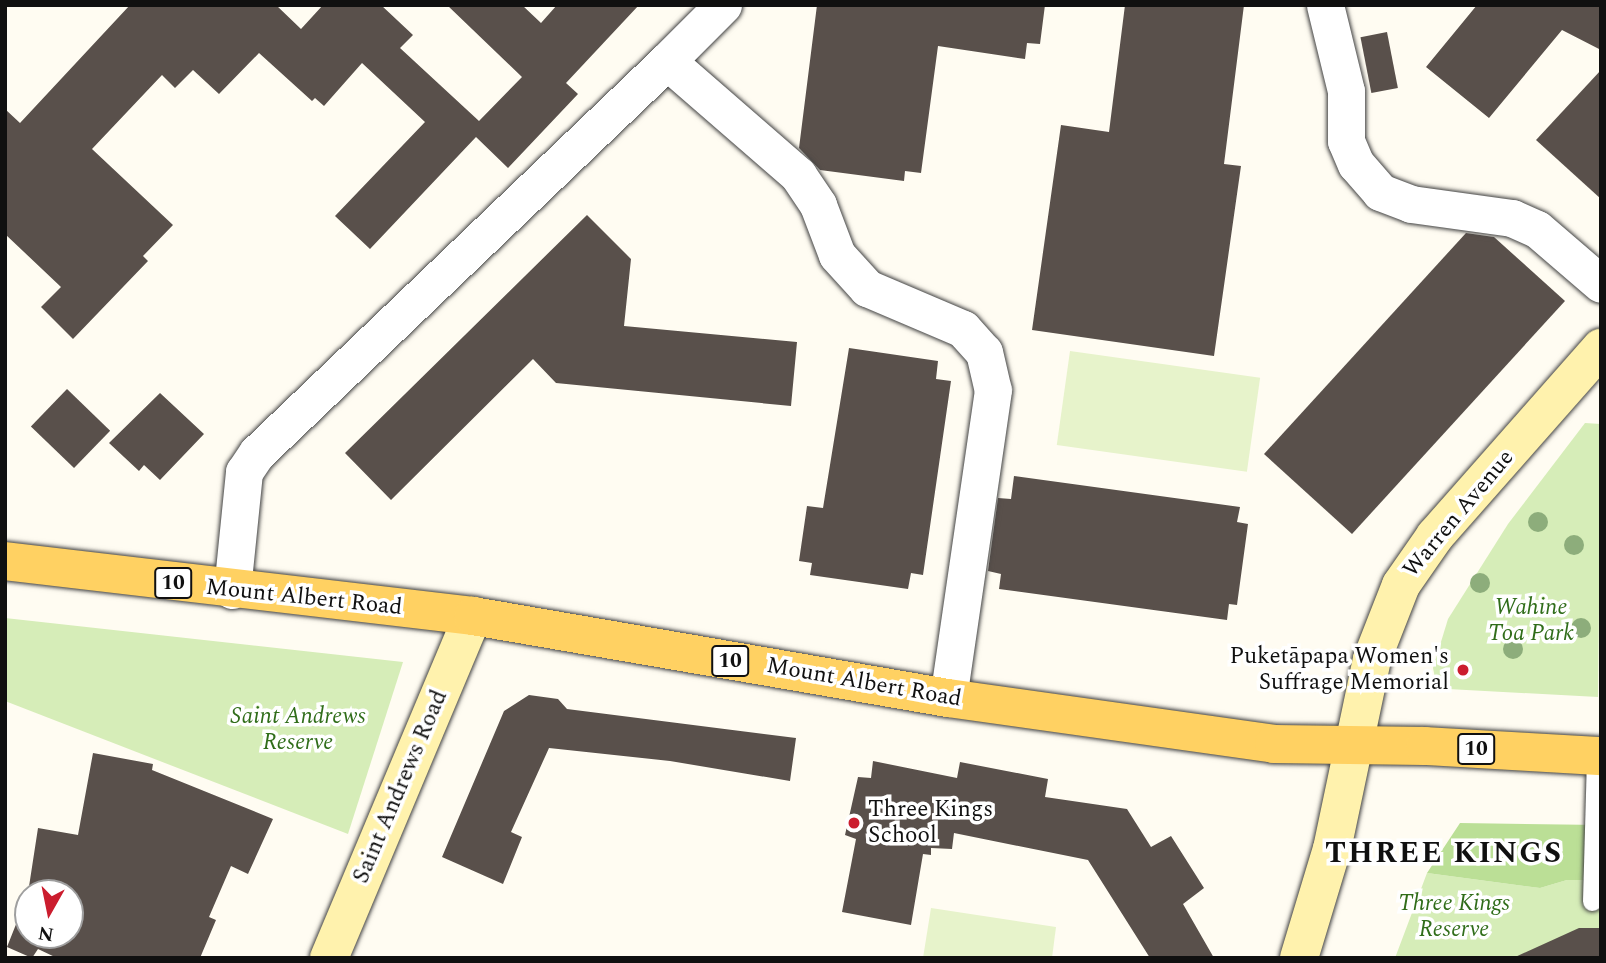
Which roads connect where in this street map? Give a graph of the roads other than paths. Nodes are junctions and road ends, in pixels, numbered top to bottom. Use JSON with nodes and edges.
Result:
{"nodes":[{"id":1,"x":723,"y":5,"type":"edge"},
{"id":2,"x":1325,"y":5,"type":"edge"},
{"id":3,"x":667,"y":61,"type":"junction"},
{"id":4,"x":1601,"y":284,"type":"edge"},
{"id":5,"x":1601,"y":348,"type":"edge"},
{"id":6,"x":5,"y":561,"type":"edge"},
{"id":7,"x":232,"y":590,"type":"junction"},
{"id":8,"x":473,"y":616,"type":"junction"},
{"id":9,"x":948,"y":698,"type":"junction"},
{"id":10,"x":1352,"y":746,"type":"junction"},
{"id":11,"x":1598,"y":755,"type":"edge"},
{"id":12,"x":1592,"y":901,"type":"dead end"},
{"id":13,"x":329,"y":958,"type":"edge"},
{"id":14,"x":1299,"y":958,"type":"edge"}],
"edges":[{"from":1,"to":3,"type":"street"},
{"from":2,"to":4,"type":"street"},
{"from":3,"to":7,"type":"street"},
{"from":3,"to":9,"type":"street"},
{"from":5,"to":10,"type":"main road","name":"Warren Avenue"},
{"from":6,"to":7,"type":"main road","name":"Mount Albert Road","number":"10"},
{"from":7,"to":8,"type":"main road","name":"Mount Albert Road","number":"10"},
{"from":8,"to":9,"type":"main road","name":"Mount Albert Road","number":"10"},
{"from":8,"to":13,"type":"main road","name":"Saint Andrews Road"},
{"from":9,"to":10,"type":"main road","name":"Mount Albert Road","number":"10"},
{"from":10,"to":11,"type":"main road","name":"Mount Albert Road","number":"10"},
{"from":10,"to":14,"type":"main road","name":"Warren Avenue"},
{"from":11,"to":12,"type":"lane"}]}
